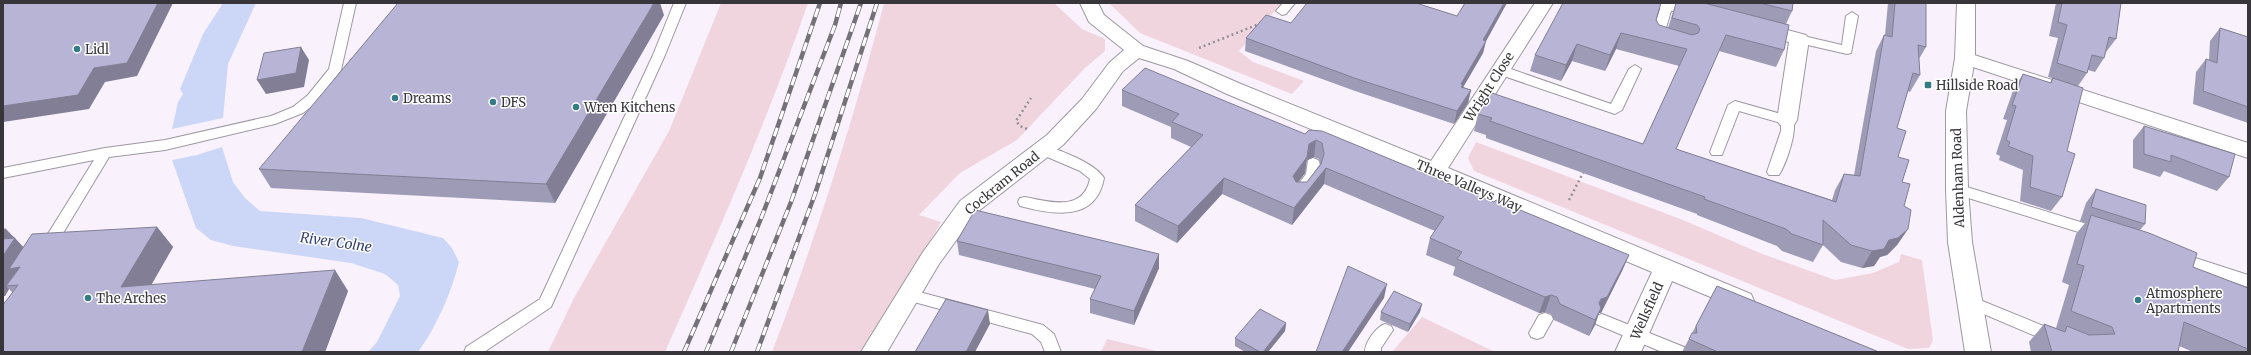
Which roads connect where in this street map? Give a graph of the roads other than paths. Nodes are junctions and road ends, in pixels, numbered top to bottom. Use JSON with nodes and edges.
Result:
{"nodes":[{"id":1,"x":350,"y":3,"type":"edge"},
{"id":2,"x":680,"y":3,"type":"edge"},
{"id":3,"x":1089,"y":3,"type":"edge"},
{"id":4,"x":1544,"y":3,"type":"edge"},
{"id":5,"x":1665,"y":3,"type":"edge"},
{"id":6,"x":1966,"y":3,"type":"edge"},
{"id":7,"x":1852,"y":16,"type":"dead end"},
{"id":8,"x":1718,"y":17,"type":"edge"},
{"id":9,"x":1740,"y":23,"type":"edge"},
{"id":10,"x":1799,"y":39,"type":"junction"},
{"id":11,"x":1678,"y":44,"type":"edge"},
{"id":12,"x":1136,"y":50,"type":"junction"},
{"id":13,"x":1965,"y":58,"type":"junction"},
{"id":14,"x":1635,"y":69,"type":"dead end"},
{"id":15,"x":1500,"y":70,"type":"junction"},
{"id":16,"x":1787,"y":120,"type":"junction"},
{"id":17,"x":1049,"y":145,"type":"junction"},
{"id":18,"x":2248,"y":151,"type":"edge"},
{"id":19,"x":1717,"y":152,"type":"dead end"},
{"id":20,"x":105,"y":153,"type":"junction"},
{"id":21,"x":1313,"y":163,"type":"dead end"},
{"id":22,"x":1435,"y":171,"type":"junction"},
{"id":23,"x":1774,"y":172,"type":"dead end"},
{"id":24,"x":3,"y":173,"type":"edge"},
{"id":25,"x":1957,"y":190,"type":"junction"},
{"id":26,"x":1299,"y":194,"type":"edge"},
{"id":27,"x":1025,"y":202,"type":"dead end"},
{"id":28,"x":2110,"y":237,"type":"edge"},
{"id":29,"x":2161,"y":253,"type":"edge"},
{"id":30,"x":36,"y":264,"type":"edge"},
{"id":31,"x":1665,"y":269,"type":"junction"},
{"id":32,"x":2248,"y":282,"type":"edge"},
{"id":33,"x":908,"y":296,"type":"junction"},
{"id":34,"x":1970,"y":302,"type":"junction"},
{"id":35,"x":1760,"y":309,"type":"edge"},
{"id":36,"x":1545,"y":319,"type":"dead end"},
{"id":37,"x":1602,"y":320,"type":"edge"},
{"id":38,"x":1385,"y":330,"type":"dead end"},
{"id":39,"x":1537,"y":333,"type":"dead end"},
{"id":40,"x":1632,"y":343,"type":"edge"},
{"id":41,"x":472,"y":352,"type":"edge"},
{"id":42,"x":874,"y":352,"type":"edge"},
{"id":43,"x":1053,"y":352,"type":"edge"},
{"id":44,"x":1373,"y":352,"type":"edge"},
{"id":45,"x":1678,"y":352,"type":"edge"},
{"id":46,"x":1978,"y":352,"type":"edge"},
{"id":47,"x":2089,"y":352,"type":"edge"}],
"edges":[{"from":1,"to":20,"type":"lane"},
{"from":2,"to":41,"type":"lane"},
{"from":3,"to":12,"type":"street","name":"Three Valleys Way"},
{"from":4,"to":15,"type":"street","name":"Wright Close"},
{"from":5,"to":8,"type":"street"},
{"from":5,"to":11,"type":"lane"},
{"from":6,"to":13,"type":"street","name":"Aldenham Road"},
{"from":7,"to":10,"type":"lane"},
{"from":9,"to":10,"type":"street"},
{"from":10,"to":16,"type":"street"},
{"from":12,"to":17,"type":"street","name":"Cockram Road"},
{"from":12,"to":22,"type":"street","name":"Three Valleys Way"},
{"from":13,"to":18,"type":"street"},
{"from":13,"to":25,"type":"street","name":"Aldenham Road"},
{"from":14,"to":15,"type":"lane"},
{"from":15,"to":22,"type":"street","name":"Wright Close"},
{"from":16,"to":19,"type":"lane"},
{"from":16,"to":23,"type":"lane"},
{"from":17,"to":27,"type":"lane"},
{"from":17,"to":33,"type":"street","name":"Cockram Road"},
{"from":20,"to":24,"type":"lane"},
{"from":20,"to":30,"type":"lane"},
{"from":21,"to":26,"type":"lane"},
{"from":22,"to":31,"type":"street","name":"Three Valleys Way"},
{"from":25,"to":28,"type":"lane"},
{"from":25,"to":34,"type":"street","name":"Aldenham Road"},
{"from":29,"to":32,"type":"lane"},
{"from":31,"to":35,"type":"street","name":"Three Valleys Way"},
{"from":31,"to":40,"type":"street","name":"Wellsfield"},
{"from":33,"to":42,"type":"street","name":"Cockram Road"},
{"from":33,"to":43,"type":"lane"},
{"from":34,"to":46,"type":"street","name":"Aldenham Road"},
{"from":34,"to":47,"type":"lane"},
{"from":36,"to":39,"type":"lane"},
{"from":37,"to":40,"type":"lane"},
{"from":38,"to":44,"type":"lane"},
{"from":40,"to":45,"type":"lane"}]}
